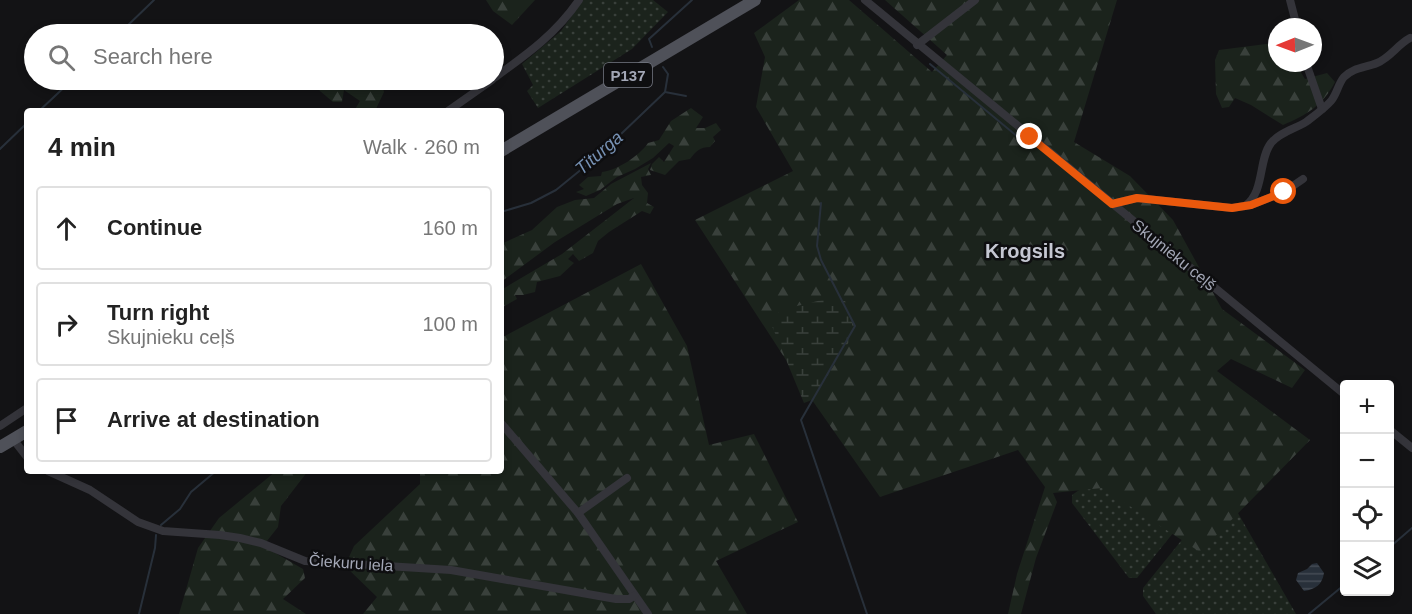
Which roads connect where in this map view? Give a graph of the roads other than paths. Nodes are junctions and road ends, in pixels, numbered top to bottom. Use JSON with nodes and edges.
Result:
{"nodes":[{"id":1,"x":579,"y":0,"type":"edge"},
{"id":2,"x":755,"y":0,"type":"edge"},
{"id":3,"x":865,"y":0,"type":"edge"},
{"id":4,"x":975,"y":0,"type":"edge"},
{"id":5,"x":1290,"y":0,"type":"edge"},
{"id":6,"x":1295,"y":18,"type":"edge"},
{"id":7,"x":1410,"y":38,"type":"dead end"},
{"id":8,"x":917,"y":45,"type":"junction"},
{"id":9,"x":504,"y":71,"type":"edge"},
{"id":10,"x":1309,"y":72,"type":"edge"},
{"id":11,"x":478,"y":90,"type":"edge"},
{"id":12,"x":452,"y":108,"type":"edge"},
{"id":13,"x":1322,"y":109,"type":"junction"},
{"id":14,"x":504,"y":148,"type":"edge"},
{"id":15,"x":1303,"y":179,"type":"dead end"},
{"id":16,"x":1112,"y":204,"type":"junction"},
{"id":17,"x":1245,"y":206,"type":"junction"},
{"id":18,"x":1340,"y":391,"type":"edge"},
{"id":19,"x":24,"y":410,"type":"edge"},
{"id":20,"x":0,"y":426,"type":"edge"},
{"id":21,"x":504,"y":427,"type":"edge"},
{"id":22,"x":24,"y":433,"type":"edge"},
{"id":23,"x":1394,"y":434,"type":"edge"},
{"id":24,"x":13,"y":439,"type":"junction"},
{"id":25,"x":0,"y":447,"type":"edge"},
{"id":26,"x":1412,"y":448,"type":"edge"},
{"id":27,"x":24,"y":453,"type":"edge"},
{"id":28,"x":55,"y":474,"type":"edge"},
{"id":29,"x":627,"y":478,"type":"dead end"},
{"id":30,"x":578,"y":513,"type":"junction"},
{"id":31,"x":634,"y":596,"type":"junction"},
{"id":32,"x":648,"y":614,"type":"edge"}],
"edges":[{"from":1,"to":9,"type":"street"},
{"from":2,"to":14,"type":"main road","number":"P137"},
{"from":3,"to":8,"type":"street","name":"Skujnieku ceļš"},
{"from":4,"to":8,"type":"street"},
{"from":5,"to":6,"type":"street"},
{"from":7,"to":13,"type":"street"},
{"from":8,"to":16,"type":"street","name":"Skujnieku ceļš"},
{"from":10,"to":13,"type":"street"},
{"from":11,"to":12,"type":"street"},
{"from":13,"to":17,"type":"street"},
{"from":15,"to":17,"type":"street"},
{"from":16,"to":17,"type":"street"},
{"from":16,"to":18,"type":"street","name":"Skujnieku ceļš"},
{"from":19,"to":20,"type":"street"},
{"from":21,"to":30,"type":"street"},
{"from":22,"to":24,"type":"main road"},
{"from":23,"to":26,"type":"street"},
{"from":24,"to":25,"type":"main road"},
{"from":24,"to":27,"type":"street"},
{"from":28,"to":31,"type":"street","name":"Čiekuru iela"},
{"from":29,"to":30,"type":"street"},
{"from":30,"to":31,"type":"street"},
{"from":31,"to":32,"type":"street"}]}
